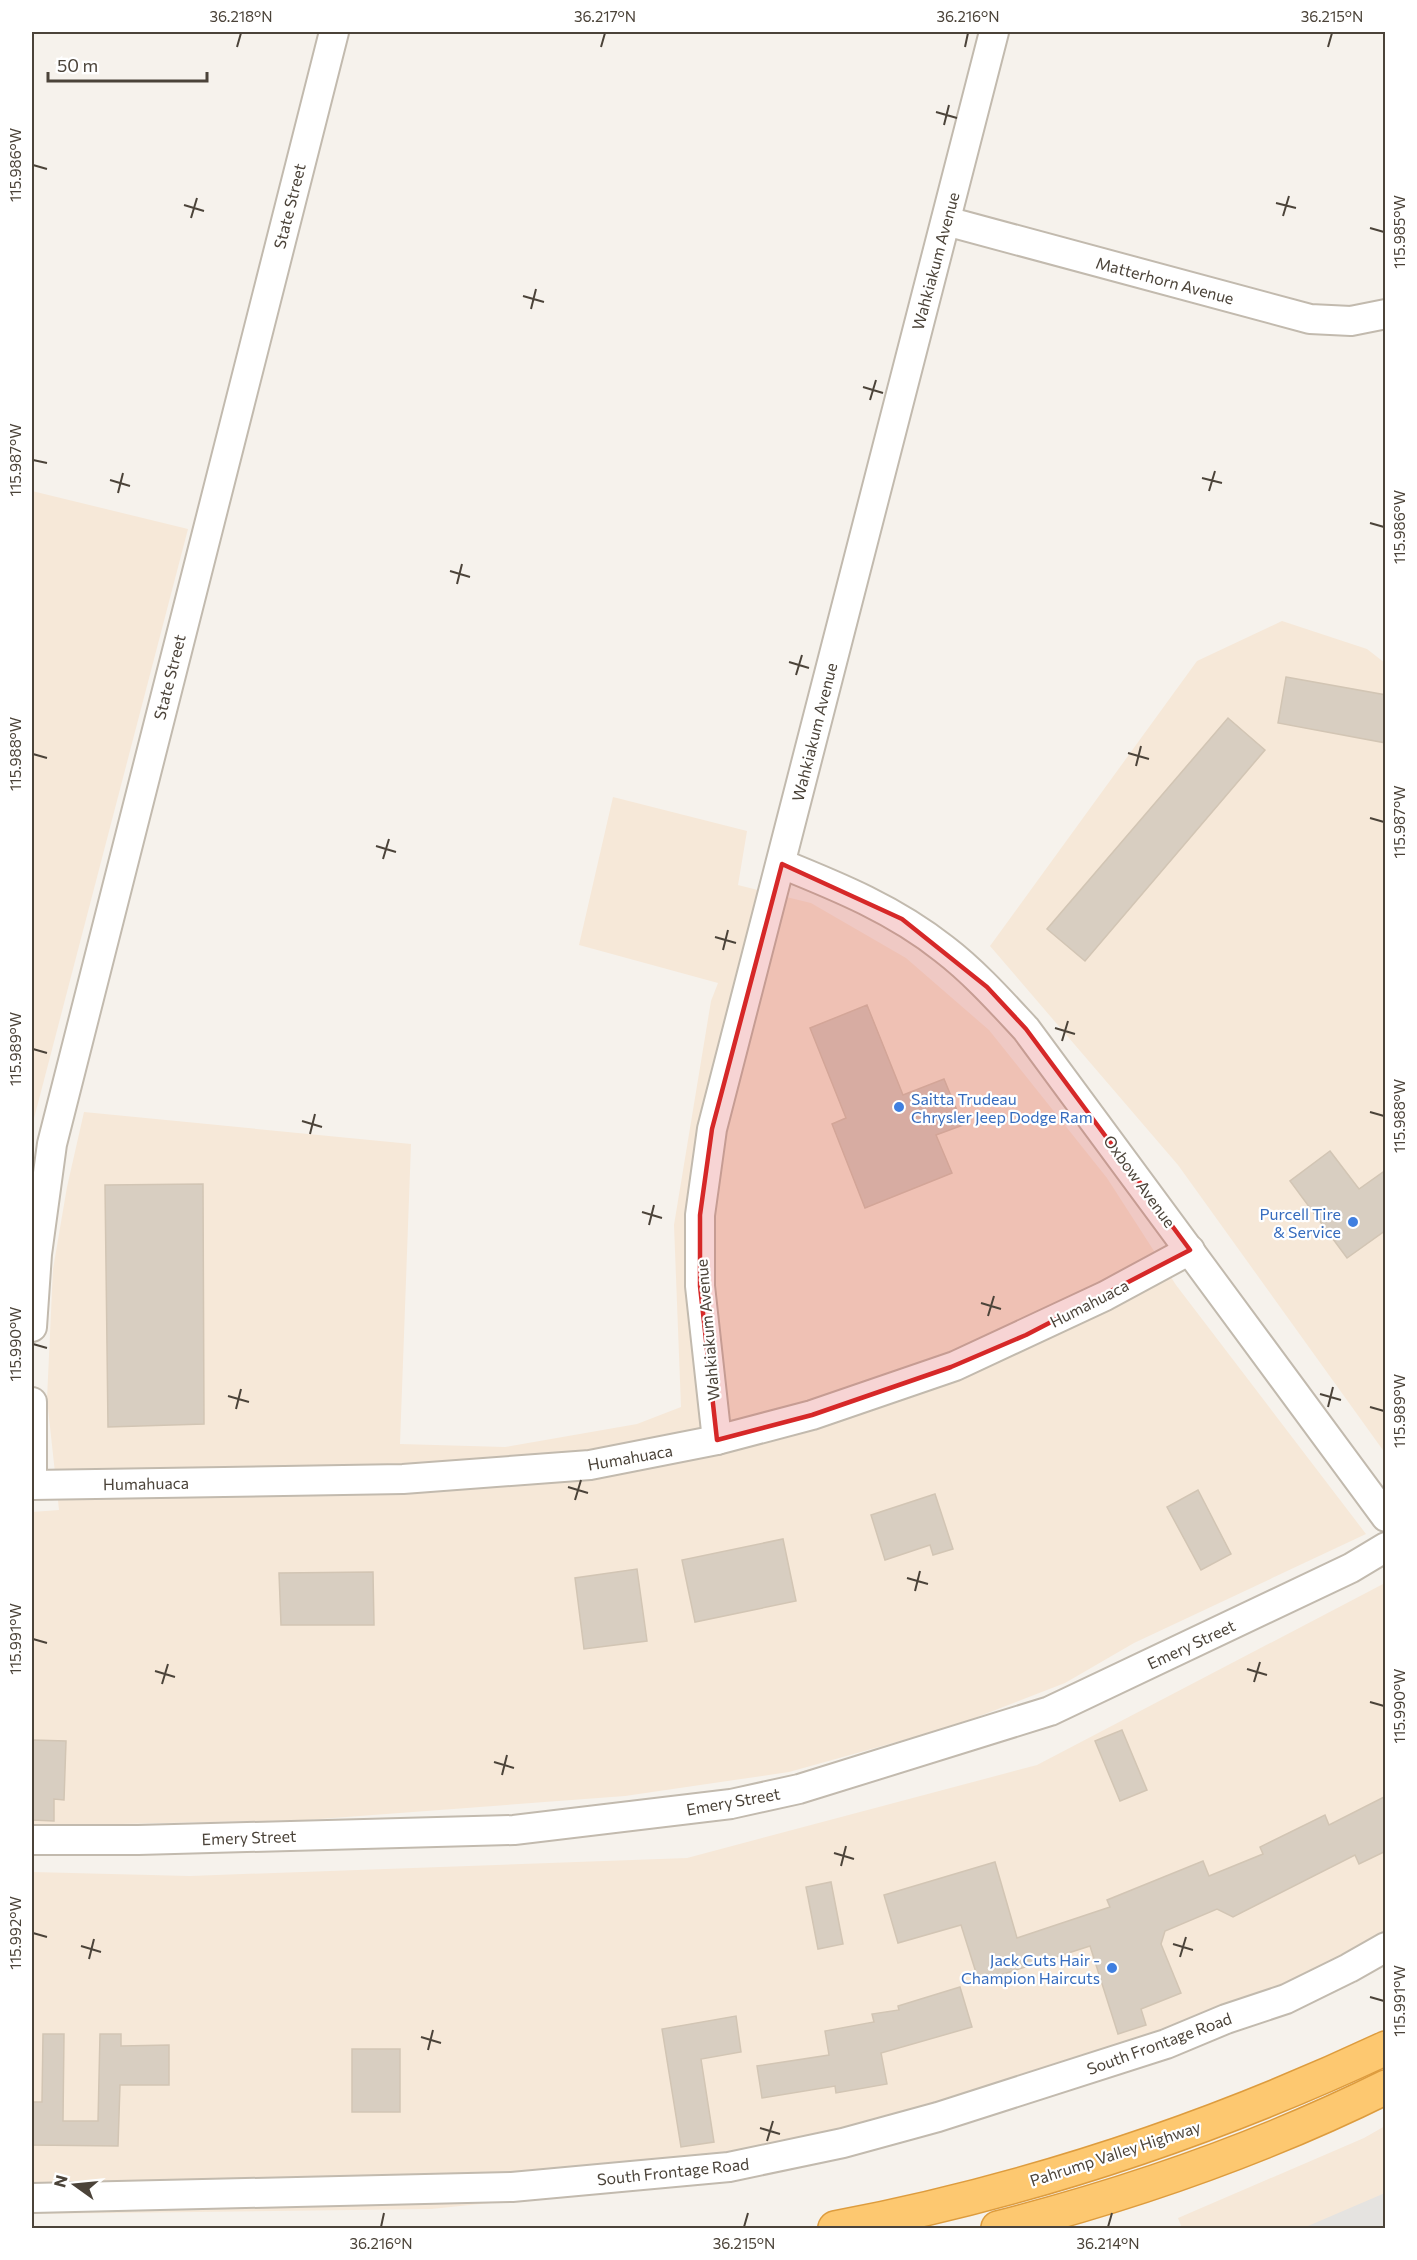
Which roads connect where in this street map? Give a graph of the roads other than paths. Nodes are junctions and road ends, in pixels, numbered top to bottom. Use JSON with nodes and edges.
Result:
{"nodes":[{"id":1,"x":334,"y":32,"type":"edge"},
{"id":2,"x":994,"y":32,"type":"edge"},
{"id":3,"x":946,"y":221,"type":"junction"},
{"id":4,"x":1386,"y":314,"type":"edge"},
{"id":5,"x":782,"y":864,"type":"junction"},
{"id":6,"x":1190,"y":1250,"type":"junction"},
{"id":7,"x":32,"y":1328,"type":"edge"},
{"id":8,"x":32,"y":1402,"type":"edge"},
{"id":9,"x":717,"y":1440,"type":"junction"},
{"id":10,"x":32,"y":1485,"type":"edge"},
{"id":11,"x":1386,"y":1517,"type":"edge"},
{"id":12,"x":1386,"y":1547,"type":"edge"},
{"id":13,"x":32,"y":1840,"type":"edge"},
{"id":14,"x":1386,"y":1947,"type":"edge"},
{"id":15,"x":1386,"y":2048,"type":"edge"},
{"id":16,"x":1386,"y":2087,"type":"edge"},
{"id":17,"x":32,"y":2198,"type":"edge"},
{"id":18,"x":898,"y":2223,"type":"edge"},
{"id":19,"x":835,"y":2229,"type":"edge"},
{"id":20,"x":998,"y":2229,"type":"edge"}],
"edges":[{"from":1,"to":7,"type":"street","name":"State Street"},
{"from":2,"to":3,"type":"street","name":"Wahkiakum Avenue"},
{"from":3,"to":4,"type":"street","name":"Matterhorn Avenue"},
{"from":3,"to":5,"type":"street","name":"Wahkiakum Avenue"},
{"from":5,"to":6,"type":"street","name":"Oxbow Avenue"},
{"from":5,"to":9,"type":"street","name":"Wahkiakum Avenue"},
{"from":6,"to":9,"type":"street","name":"Humahuaca"},
{"from":6,"to":11,"type":"street","name":"Oxbow Avenue"},
{"from":8,"to":10,"type":"street"},
{"from":9,"to":10,"type":"street","name":"Humahuaca"},
{"from":12,"to":13,"type":"street","name":"Emery Street"},
{"from":14,"to":17,"type":"street","name":"South Frontage Road"},
{"from":15,"to":18,"type":"highway","name":"Pahrump Valley Highway"},
{"from":16,"to":20,"type":"highway"},
{"from":18,"to":19,"type":"highway","name":"Pahrump Valley Highway"}]}
